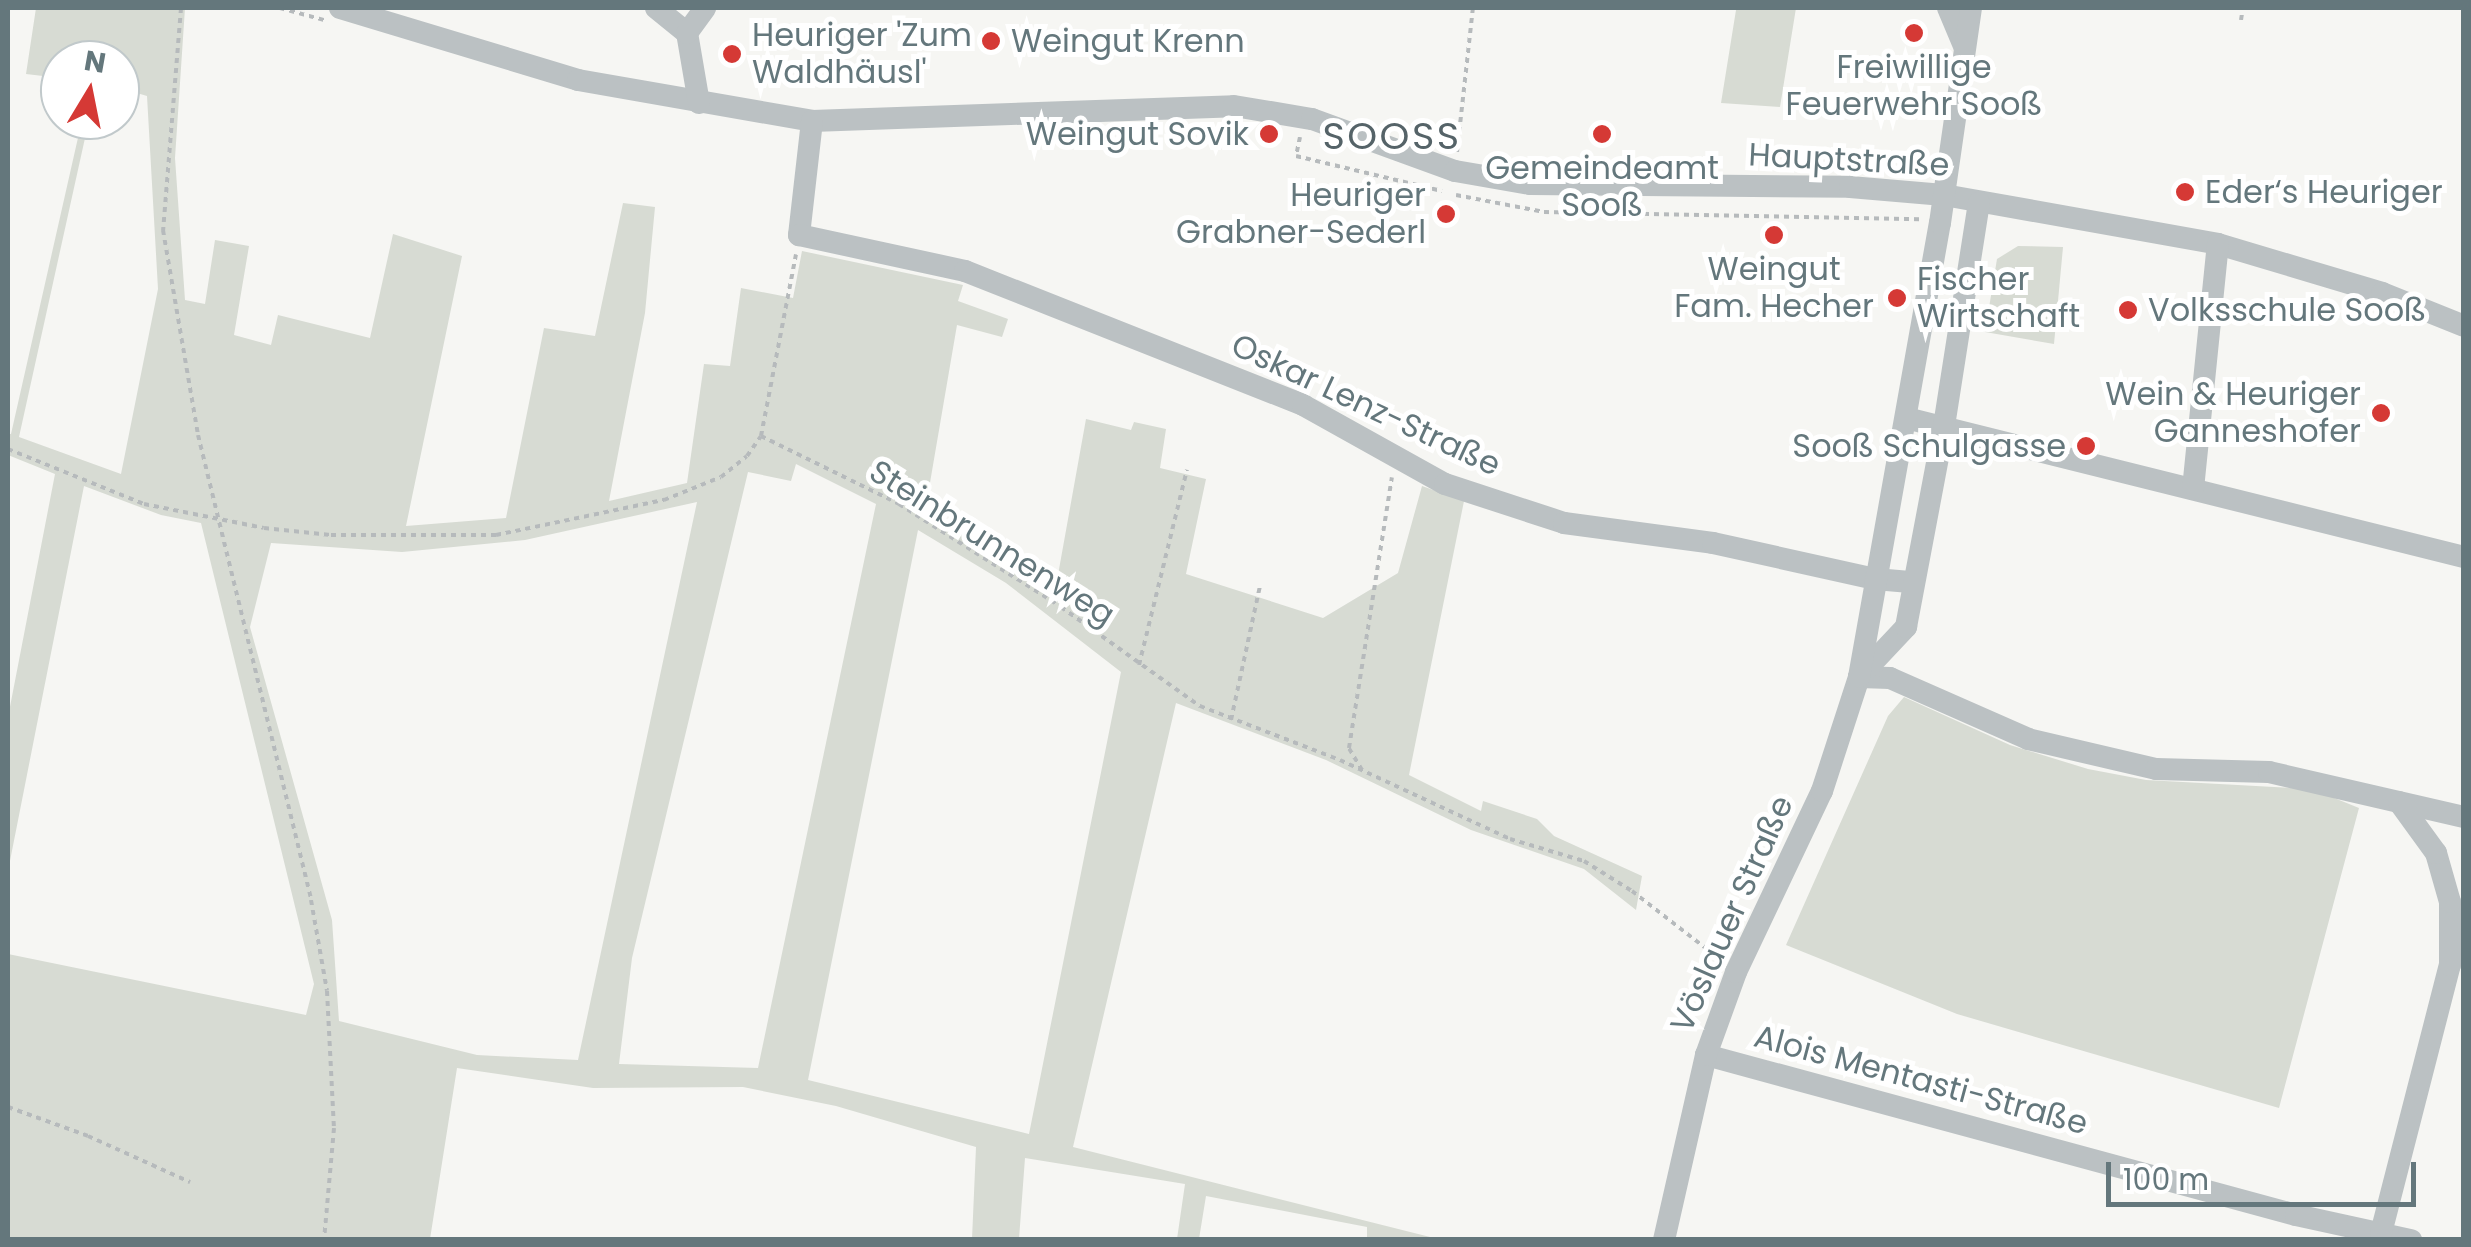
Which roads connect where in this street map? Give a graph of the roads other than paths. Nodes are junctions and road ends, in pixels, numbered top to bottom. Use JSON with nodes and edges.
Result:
{"nodes":[{"id":1,"x":656,"y":8,"type":"edge"},
{"id":2,"x":705,"y":8,"type":"edge"},
{"id":3,"x":1948,"y":8,"type":"edge"},
{"id":4,"x":1972,"y":8,"type":"edge"},
{"id":5,"x":339,"y":16,"type":"edge"},
{"id":6,"x":687,"y":34,"type":"junction"},
{"id":7,"x":1966,"y":50,"type":"junction"},
{"id":8,"x":699,"y":102,"type":"junction"},
{"id":9,"x":812,"y":122,"type":"junction"},
{"id":10,"x":1944,"y":196,"type":"junction"},
{"id":11,"x":1979,"y":203,"type":"junction"},
{"id":12,"x":2218,"y":244,"type":"junction"},
{"id":13,"x":2464,"y":326,"type":"edge"},
{"id":14,"x":1906,"y":418,"type":"junction"},
{"id":15,"x":1944,"y":426,"type":"junction"},
{"id":16,"x":2193,"y":489,"type":"junction"},
{"id":17,"x":2464,"y":557,"type":"edge"},
{"id":18,"x":1875,"y":580,"type":"junction"},
{"id":19,"x":1913,"y":582,"type":"junction"},
{"id":20,"x":1859,"y":678,"type":"junction"},
{"id":21,"x":2399,"y":802,"type":"junction"},
{"id":22,"x":2464,"y":816,"type":"edge"},
{"id":23,"x":1706,"y":1055,"type":"junction"},
{"id":24,"x":2296,"y":1216,"type":"junction"},
{"id":25,"x":2381,"y":1233,"type":"junction"},
{"id":26,"x":1664,"y":1240,"type":"edge"},
{"id":27,"x":2290,"y":1240,"type":"edge"},
{"id":28,"x":2411,"y":1240,"type":"edge"}],
"edges":[{"from":1,"to":6,"type":"street"},
{"from":2,"to":6,"type":"street"},
{"from":3,"to":7,"type":"street"},
{"from":4,"to":7,"type":"street","name":"Vöslauer Straße"},
{"from":5,"to":8,"type":"street","name":"Hauptstraße"},
{"from":6,"to":8,"type":"street"},
{"from":7,"to":10,"type":"street","name":"Vöslauer Straße"},
{"from":8,"to":9,"type":"street","name":"Hauptstraße"},
{"from":9,"to":10,"type":"street","name":"Hauptstraße"},
{"from":9,"to":18,"type":"street","name":"Oskar Lenz-Straße"},
{"from":10,"to":11,"type":"street","name":"Hauptstraße"},
{"from":10,"to":14,"type":"street","name":"Vöslauer Straße"},
{"from":11,"to":12,"type":"street","name":"Hauptstraße"},
{"from":11,"to":15,"type":"street","name":"Vöslauer Straße"},
{"from":12,"to":13,"type":"street","name":"Hauptstraße"},
{"from":12,"to":16,"type":"street"},
{"from":14,"to":15,"type":"street"},
{"from":14,"to":18,"type":"street","name":"Vöslauer Straße"},
{"from":15,"to":16,"type":"street"},
{"from":15,"to":19,"type":"street","name":"Vöslauer Straße"},
{"from":16,"to":17,"type":"street"},
{"from":18,"to":19,"type":"street","name":"Oskar Lenz-Straße"},
{"from":18,"to":20,"type":"street","name":"Vöslauer Straße"},
{"from":19,"to":20,"type":"street","name":"Vöslauer Straße"},
{"from":20,"to":21,"type":"street"},
{"from":20,"to":23,"type":"street","name":"Vöslauer Straße"},
{"from":21,"to":22,"type":"street"},
{"from":21,"to":25,"type":"street"},
{"from":23,"to":24,"type":"street","name":"Alois Mentasti-Straße"},
{"from":23,"to":26,"type":"street","name":"Vöslauer Straße"},
{"from":24,"to":25,"type":"street","name":"Alois Mentasti-Straße"},
{"from":24,"to":27,"type":"street"},
{"from":25,"to":28,"type":"street","name":"Alois Mentasti-Straße"}]}
